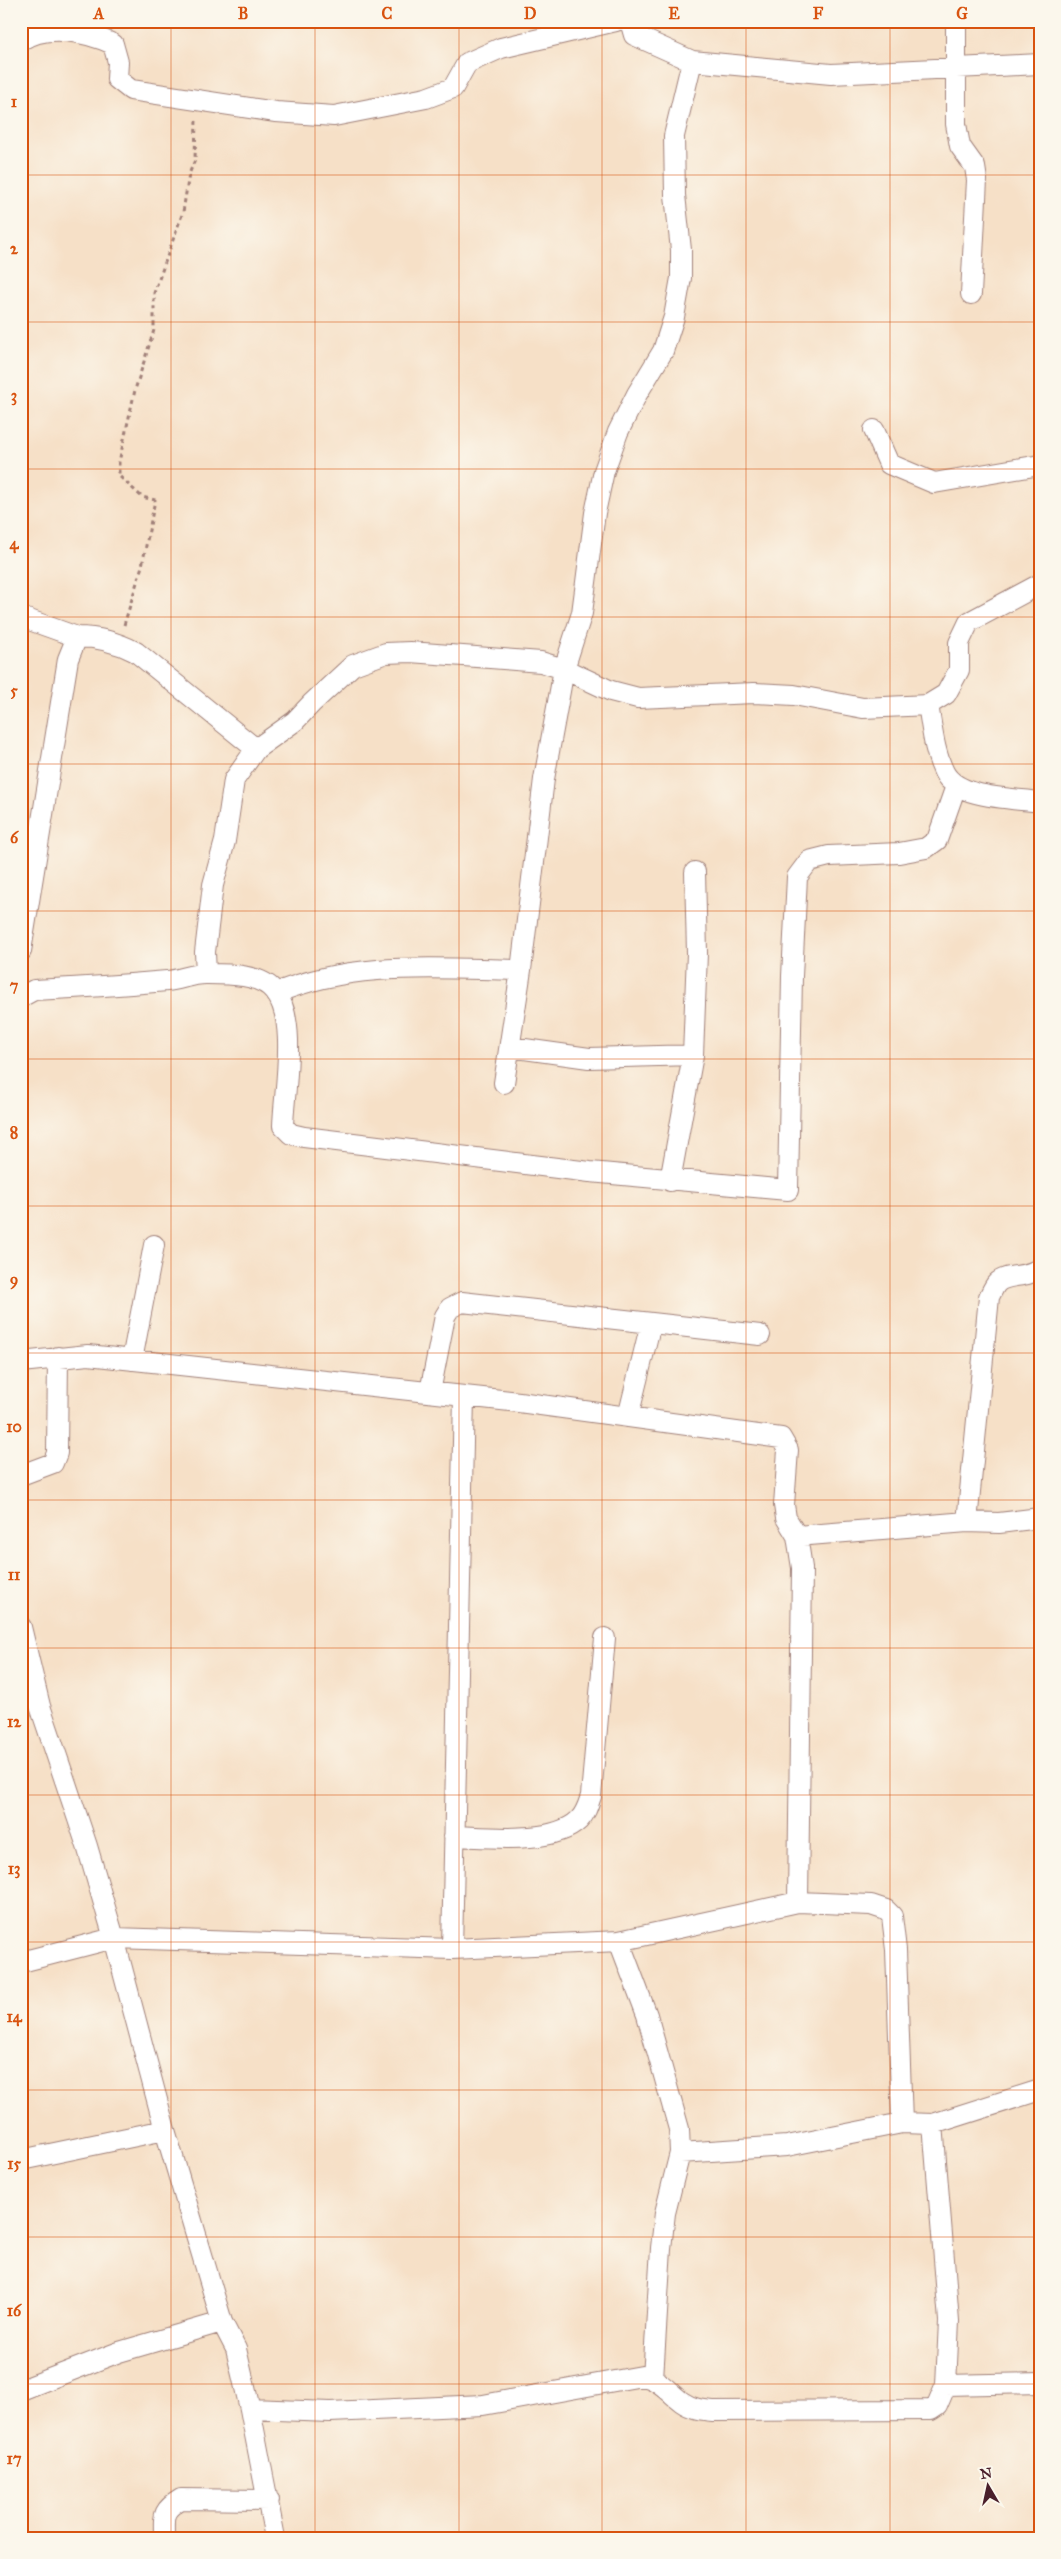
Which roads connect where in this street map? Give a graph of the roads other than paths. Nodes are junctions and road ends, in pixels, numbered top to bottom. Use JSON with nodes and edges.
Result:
{"nodes":[{"id":1,"x":616,"y":21,"type":"edge"},
{"id":2,"x":630,"y":21,"type":"edge"},
{"id":3,"x":956,"y":21,"type":"edge"},
{"id":4,"x":74,"y":27,"type":"edge"},
{"id":5,"x":21,"y":41,"type":"edge"},
{"id":6,"x":692,"y":61,"type":"junction"},
{"id":7,"x":1040,"y":64,"type":"edge"},
{"id":8,"x":956,"y":68,"type":"junction"},
{"id":9,"x":970,"y":294,"type":"dead end"},
{"id":10,"x":874,"y":430,"type":"dead end"},
{"id":11,"x":1040,"y":465,"type":"edge"},
{"id":12,"x":1040,"y":584,"type":"edge"},
{"id":13,"x":21,"y":617,"type":"edge"},
{"id":14,"x":77,"y":637,"type":"junction"},
{"id":15,"x":564,"y":669,"type":"junction"},
{"id":16,"x":928,"y":705,"type":"junction"},
{"id":17,"x":256,"y":749,"type":"junction"},
{"id":18,"x":956,"y":786,"type":"junction"},
{"id":19,"x":1040,"y":802,"type":"edge"},
{"id":20,"x":695,"y":872,"type":"dead end"},
{"id":21,"x":21,"y":951,"type":"edge"},
{"id":22,"x":521,"y":970,"type":"junction"},
{"id":23,"x":206,"y":974,"type":"junction"},
{"id":24,"x":276,"y":993,"type":"junction"},
{"id":25,"x":21,"y":997,"type":"edge"},
{"id":26,"x":510,"y":1047,"type":"junction"},
{"id":27,"x":693,"y":1055,"type":"junction"},
{"id":28,"x":504,"y":1083,"type":"dead end"},
{"id":29,"x":670,"y":1181,"type":"junction"},
{"id":30,"x":154,"y":1245,"type":"dead end"},
{"id":31,"x":1040,"y":1268,"type":"edge"},
{"id":32,"x":651,"y":1323,"type":"junction"},
{"id":33,"x":760,"y":1335,"type":"dead end"},
{"id":34,"x":58,"y":1357,"type":"junction"},
{"id":35,"x":132,"y":1360,"type":"junction"},
{"id":36,"x":21,"y":1362,"type":"edge"},
{"id":37,"x":430,"y":1392,"type":"junction"},
{"id":38,"x":464,"y":1396,"type":"junction"},
{"id":39,"x":628,"y":1417,"type":"junction"},
{"id":40,"x":21,"y":1475,"type":"edge"},
{"id":41,"x":1040,"y":1518,"type":"edge"},
{"id":42,"x":967,"y":1522,"type":"junction"},
{"id":43,"x":797,"y":1536,"type":"junction"},
{"id":44,"x":21,"y":1626,"type":"edge"},
{"id":45,"x":606,"y":1638,"type":"dead end"},
{"id":46,"x":454,"y":1836,"type":"junction"},
{"id":47,"x":798,"y":1902,"type":"junction"},
{"id":48,"x":114,"y":1938,"type":"junction"},
{"id":49,"x":619,"y":1941,"type":"junction"},
{"id":50,"x":452,"y":1949,"type":"junction"},
{"id":51,"x":21,"y":1962,"type":"edge"},
{"id":52,"x":1040,"y":2090,"type":"edge"},
{"id":53,"x":902,"y":2123,"type":"junction"},
{"id":54,"x":933,"y":2124,"type":"junction"},
{"id":55,"x":165,"y":2130,"type":"junction"},
{"id":56,"x":680,"y":2153,"type":"junction"},
{"id":57,"x":21,"y":2160,"type":"edge"},
{"id":58,"x":222,"y":2322,"type":"junction"},
{"id":59,"x":653,"y":2378,"type":"junction"},
{"id":60,"x":1040,"y":2383,"type":"edge"},
{"id":61,"x":946,"y":2385,"type":"junction"},
{"id":62,"x":21,"y":2390,"type":"edge"},
{"id":63,"x":250,"y":2409,"type":"junction"},
{"id":64,"x":269,"y":2500,"type":"junction"},
{"id":65,"x":164,"y":2538,"type":"edge"},
{"id":66,"x":275,"y":2538,"type":"edge"}],
"edges":[{"from":1,"to":4,"type":"street"},
{"from":2,"to":6,"type":"street"},
{"from":3,"to":8,"type":"street"},
{"from":4,"to":5,"type":"street"},
{"from":6,"to":8,"type":"street"},
{"from":6,"to":15,"type":"street"},
{"from":7,"to":8,"type":"street"},
{"from":8,"to":9,"type":"street"},
{"from":10,"to":11,"type":"street"},
{"from":12,"to":16,"type":"street"},
{"from":13,"to":14,"type":"street"},
{"from":14,"to":17,"type":"street"},
{"from":14,"to":21,"type":"street"},
{"from":15,"to":16,"type":"street"},
{"from":15,"to":17,"type":"street"},
{"from":15,"to":22,"type":"street"},
{"from":16,"to":18,"type":"street"},
{"from":17,"to":23,"type":"street"},
{"from":18,"to":19,"type":"street"},
{"from":18,"to":29,"type":"street"},
{"from":20,"to":27,"type":"street"},
{"from":22,"to":24,"type":"street"},
{"from":22,"to":26,"type":"street"},
{"from":23,"to":24,"type":"street"},
{"from":23,"to":25,"type":"street"},
{"from":24,"to":29,"type":"street"},
{"from":26,"to":27,"type":"street"},
{"from":26,"to":28,"type":"street"},
{"from":27,"to":29,"type":"street"},
{"from":30,"to":35,"type":"street"},
{"from":31,"to":42,"type":"street"},
{"from":32,"to":33,"type":"street"},
{"from":32,"to":37,"type":"street"},
{"from":32,"to":39,"type":"street"},
{"from":34,"to":35,"type":"street"},
{"from":34,"to":36,"type":"street"},
{"from":34,"to":40,"type":"street"},
{"from":35,"to":37,"type":"street"},
{"from":37,"to":38,"type":"street"},
{"from":38,"to":39,"type":"street"},
{"from":38,"to":46,"type":"street"},
{"from":39,"to":43,"type":"street"},
{"from":41,"to":42,"type":"street"},
{"from":42,"to":43,"type":"street"},
{"from":43,"to":47,"type":"street"},
{"from":44,"to":48,"type":"street"},
{"from":45,"to":46,"type":"street"},
{"from":46,"to":50,"type":"street"},
{"from":47,"to":49,"type":"street"},
{"from":47,"to":53,"type":"street"},
{"from":48,"to":50,"type":"street"},
{"from":48,"to":51,"type":"street"},
{"from":48,"to":55,"type":"street"},
{"from":49,"to":50,"type":"street"},
{"from":49,"to":56,"type":"street"},
{"from":52,"to":54,"type":"street"},
{"from":53,"to":54,"type":"street"},
{"from":53,"to":56,"type":"street"},
{"from":54,"to":61,"type":"street"},
{"from":55,"to":57,"type":"street"},
{"from":55,"to":58,"type":"street"},
{"from":56,"to":59,"type":"street"},
{"from":58,"to":62,"type":"street"},
{"from":58,"to":63,"type":"street"},
{"from":59,"to":61,"type":"street"},
{"from":59,"to":63,"type":"street"},
{"from":60,"to":61,"type":"street"},
{"from":63,"to":64,"type":"street"},
{"from":64,"to":65,"type":"street"},
{"from":64,"to":66,"type":"street"}]}
